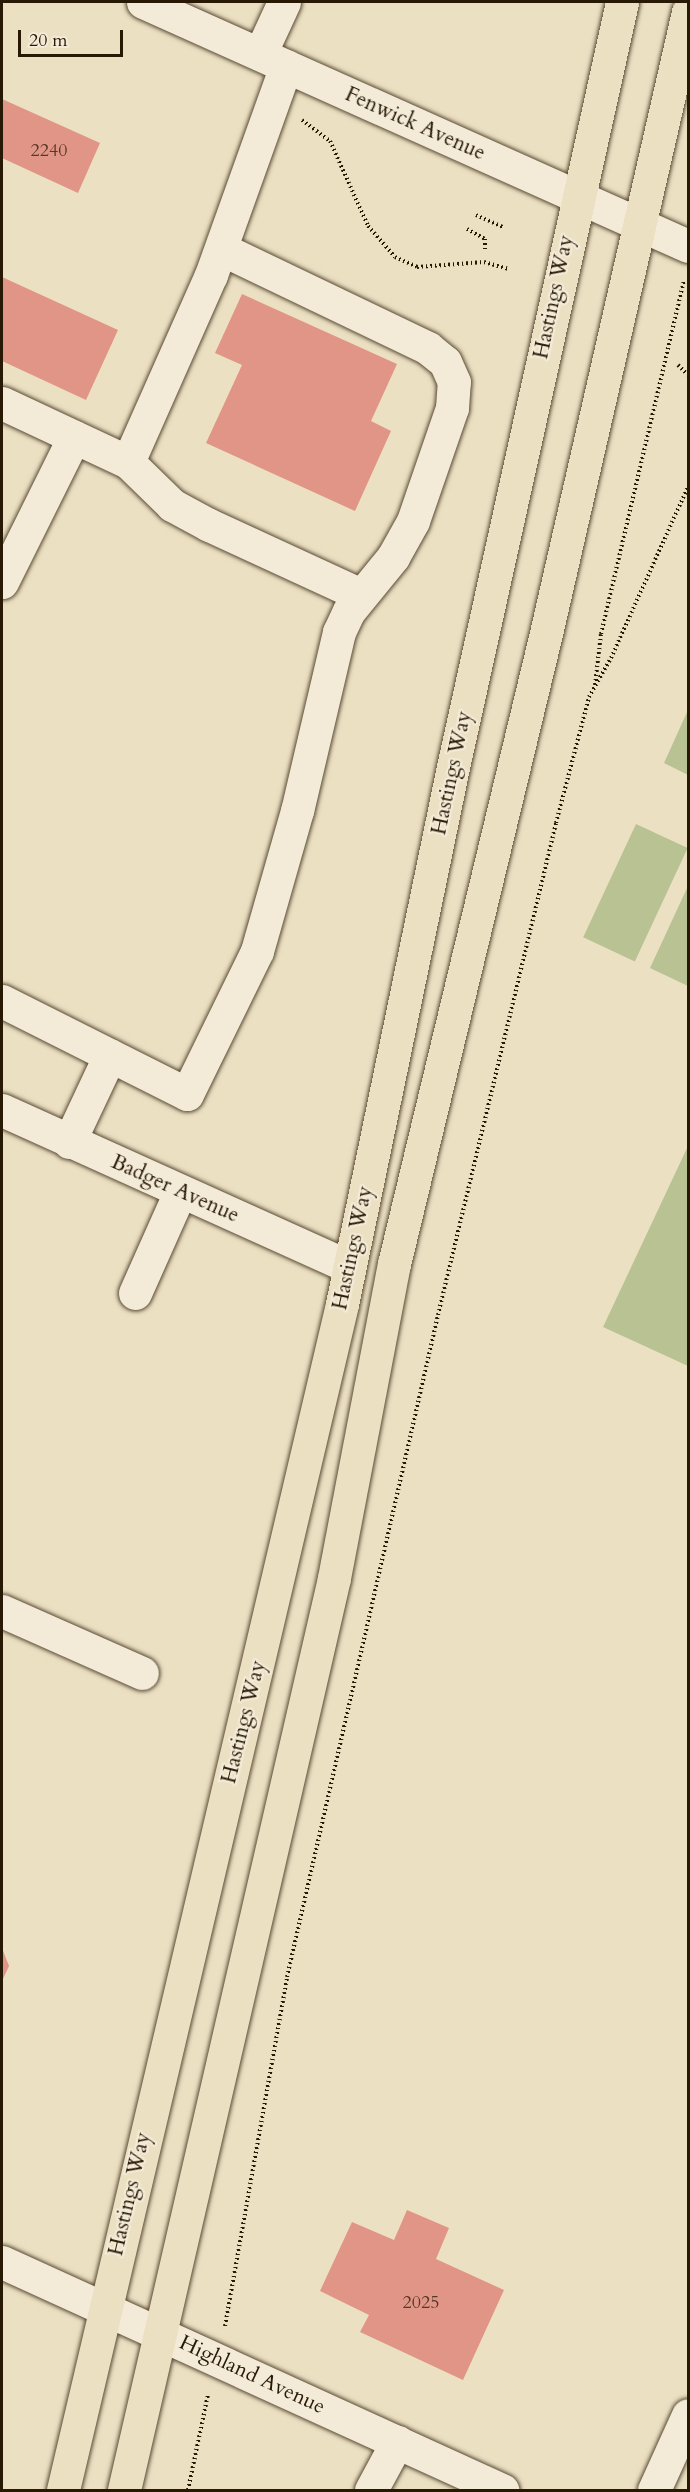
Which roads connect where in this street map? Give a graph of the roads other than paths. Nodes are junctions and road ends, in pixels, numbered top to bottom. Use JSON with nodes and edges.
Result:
{"nodes":[{"id":1,"x":143,"y":2,"type":"edge"},
{"id":2,"x":284,"y":2,"type":"edge"},
{"id":3,"x":622,"y":2,"type":"edge"},
{"id":4,"x":688,"y":12,"type":"edge"},
{"id":5,"x":273,"y":60,"type":"junction"},
{"id":6,"x":576,"y":196,"type":"junction"},
{"id":7,"x":642,"y":225,"type":"junction"},
{"id":8,"x":221,"y":249,"type":"junction"},
{"id":9,"x":688,"y":257,"type":"edge"},
{"id":10,"x":2,"y":403,"type":"edge"},
{"id":11,"x":74,"y":437,"type":"junction"},
{"id":12,"x":128,"y":462,"type":"junction"},
{"id":13,"x":2,"y":582,"type":"edge"},
{"id":14,"x":361,"y":594,"type":"junction"},
{"id":15,"x":2,"y":1001,"type":"edge"},
{"id":16,"x":110,"y":1055,"type":"junction"},
{"id":17,"x":2,"y":1110,"type":"edge"},
{"id":18,"x":69,"y":1142,"type":"junction"},
{"id":19,"x":180,"y":1192,"type":"junction"},
{"id":20,"x":349,"y":1268,"type":"junction"},
{"id":21,"x":135,"y":1293,"type":"dead end"},
{"id":22,"x":334,"y":1578,"type":"junction"},
{"id":23,"x":2,"y":1611,"type":"edge"},
{"id":24,"x":142,"y":1673,"type":"dead end"},
{"id":25,"x":2,"y":2262,"type":"edge"},
{"id":26,"x":103,"y":2308,"type":"junction"},
{"id":27,"x":159,"y":2333,"type":"junction"},
{"id":28,"x":688,"y":2415,"type":"edge"},
{"id":29,"x":397,"y":2442,"type":"junction"},
{"id":30,"x":63,"y":2490,"type":"edge"},
{"id":31,"x":124,"y":2490,"type":"edge"},
{"id":32,"x":371,"y":2490,"type":"edge"},
{"id":33,"x":502,"y":2490,"type":"edge"},
{"id":34,"x":654,"y":2490,"type":"edge"}],
"edges":[{"from":1,"to":5,"type":"street","name":"Fenwick Avenue"},
{"from":2,"to":5,"type":"street"},
{"from":3,"to":6,"type":"main road","name":"Hastings Way"},
{"from":4,"to":7,"type":"main road","name":"Hastings Way"},
{"from":5,"to":6,"type":"street","name":"Fenwick Avenue"},
{"from":5,"to":8,"type":"street"},
{"from":6,"to":7,"type":"street","name":"Fenwick Avenue"},
{"from":6,"to":20,"type":"main road","name":"Hastings Way"},
{"from":7,"to":9,"type":"street","name":"Fenwick Avenue"},
{"from":7,"to":22,"type":"main road","name":"Hastings Way"},
{"from":8,"to":12,"type":"street"},
{"from":8,"to":14,"type":"street"},
{"from":10,"to":11,"type":"street"},
{"from":11,"to":12,"type":"street"},
{"from":11,"to":13,"type":"street"},
{"from":12,"to":14,"type":"street"},
{"from":14,"to":16,"type":"street"},
{"from":15,"to":16,"type":"street"},
{"from":16,"to":18,"type":"street"},
{"from":17,"to":18,"type":"street","name":"Badger Avenue"},
{"from":18,"to":19,"type":"street","name":"Badger Avenue"},
{"from":19,"to":20,"type":"street","name":"Badger Avenue"},
{"from":19,"to":21,"type":"street"},
{"from":20,"to":22,"type":"main road"},
{"from":20,"to":26,"type":"main road","name":"Hastings Way"},
{"from":22,"to":27,"type":"main road","name":"Hastings Way"},
{"from":23,"to":24,"type":"street"},
{"from":25,"to":26,"type":"street","name":"Highland Avenue"},
{"from":26,"to":27,"type":"street","name":"Highland Avenue"},
{"from":26,"to":30,"type":"main road","name":"Hastings Way"},
{"from":27,"to":29,"type":"street","name":"Highland Avenue"},
{"from":27,"to":31,"type":"main road","name":"Hastings Way"},
{"from":28,"to":34,"type":"street"},
{"from":29,"to":32,"type":"street"},
{"from":29,"to":33,"type":"street","name":"Highland Avenue"}]}
